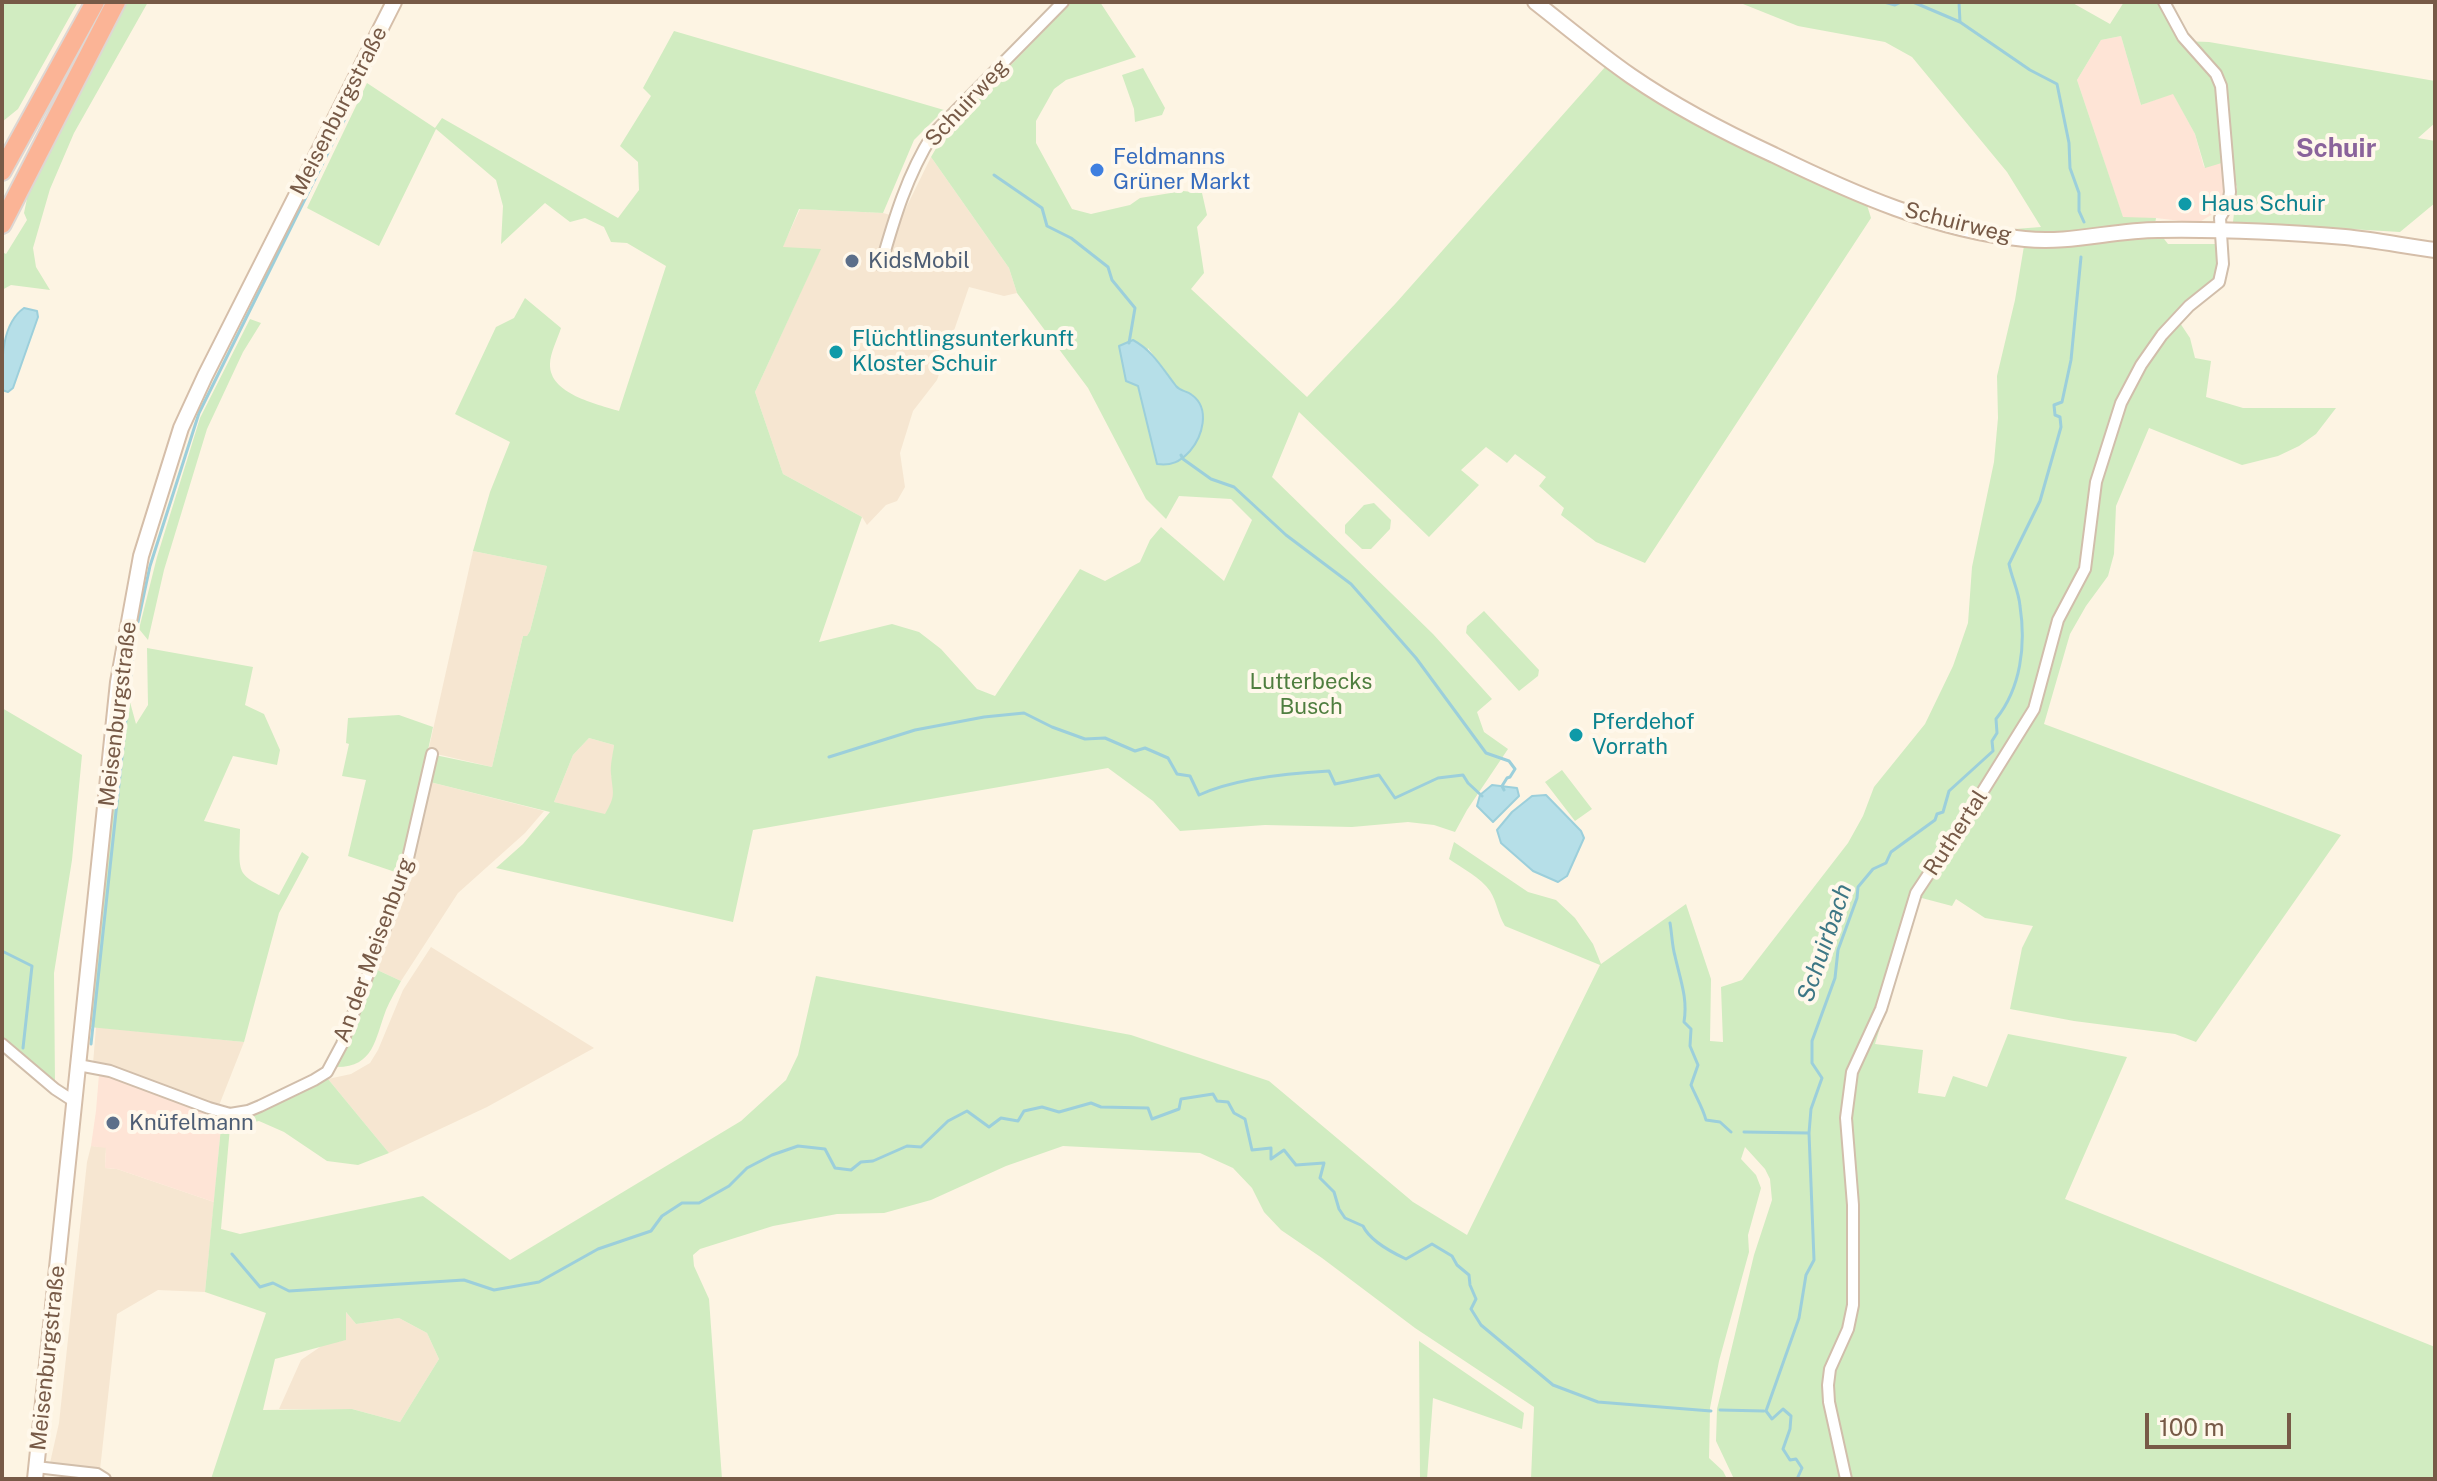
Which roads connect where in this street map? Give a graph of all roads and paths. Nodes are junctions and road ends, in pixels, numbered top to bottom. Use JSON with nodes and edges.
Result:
{"nodes":[{"id":1,"x":95,"y":2,"type":"edge"},
{"id":2,"x":116,"y":2,"type":"edge"},
{"id":3,"x":394,"y":2,"type":"edge"},
{"id":4,"x":1063,"y":2,"type":"edge"},
{"id":5,"x":1535,"y":2,"type":"edge"},
{"id":6,"x":2164,"y":2,"type":"edge"},
{"id":7,"x":2,"y":171,"type":"edge"},
{"id":8,"x":2,"y":224,"type":"edge"},
{"id":9,"x":2219,"y":230,"type":"junction"},
{"id":10,"x":2435,"y":250,"type":"edge"},
{"id":11,"x":881,"y":265,"type":"dead end"},
{"id":12,"x":432,"y":754,"type":"dead end"},
{"id":13,"x":2,"y":1044,"type":"edge"},
{"id":14,"x":78,"y":1065,"type":"junction"},
{"id":15,"x":75,"y":1102,"type":"junction"},
{"id":16,"x":36,"y":1473,"type":"edge"},
{"id":17,"x":105,"y":1479,"type":"edge"},
{"id":18,"x":1846,"y":1479,"type":"edge"}],
"edges":[{"from":1,"to":7,"type":"highway"},
{"from":2,"to":8,"type":"highway"},
{"from":3,"to":14,"type":"main road","name":"Meisenburgstraße"},
{"from":4,"to":11,"type":"street","name":"Schuirweg"},
{"from":5,"to":9,"type":"main road","name":"Schuirweg"},
{"from":6,"to":9,"type":"street"},
{"from":9,"to":10,"type":"main road","name":"Schuirweg"},
{"from":9,"to":18,"type":"street","name":"Ruthertal"},
{"from":12,"to":14,"type":"street","name":"An der Meisenburg"},
{"from":13,"to":15,"type":"street"},
{"from":14,"to":15,"type":"main road","name":"Meisenburgstraße"},
{"from":15,"to":16,"type":"main road","name":"Meisenburgstraße"},
{"from":16,"to":17,"type":"street"}]}
